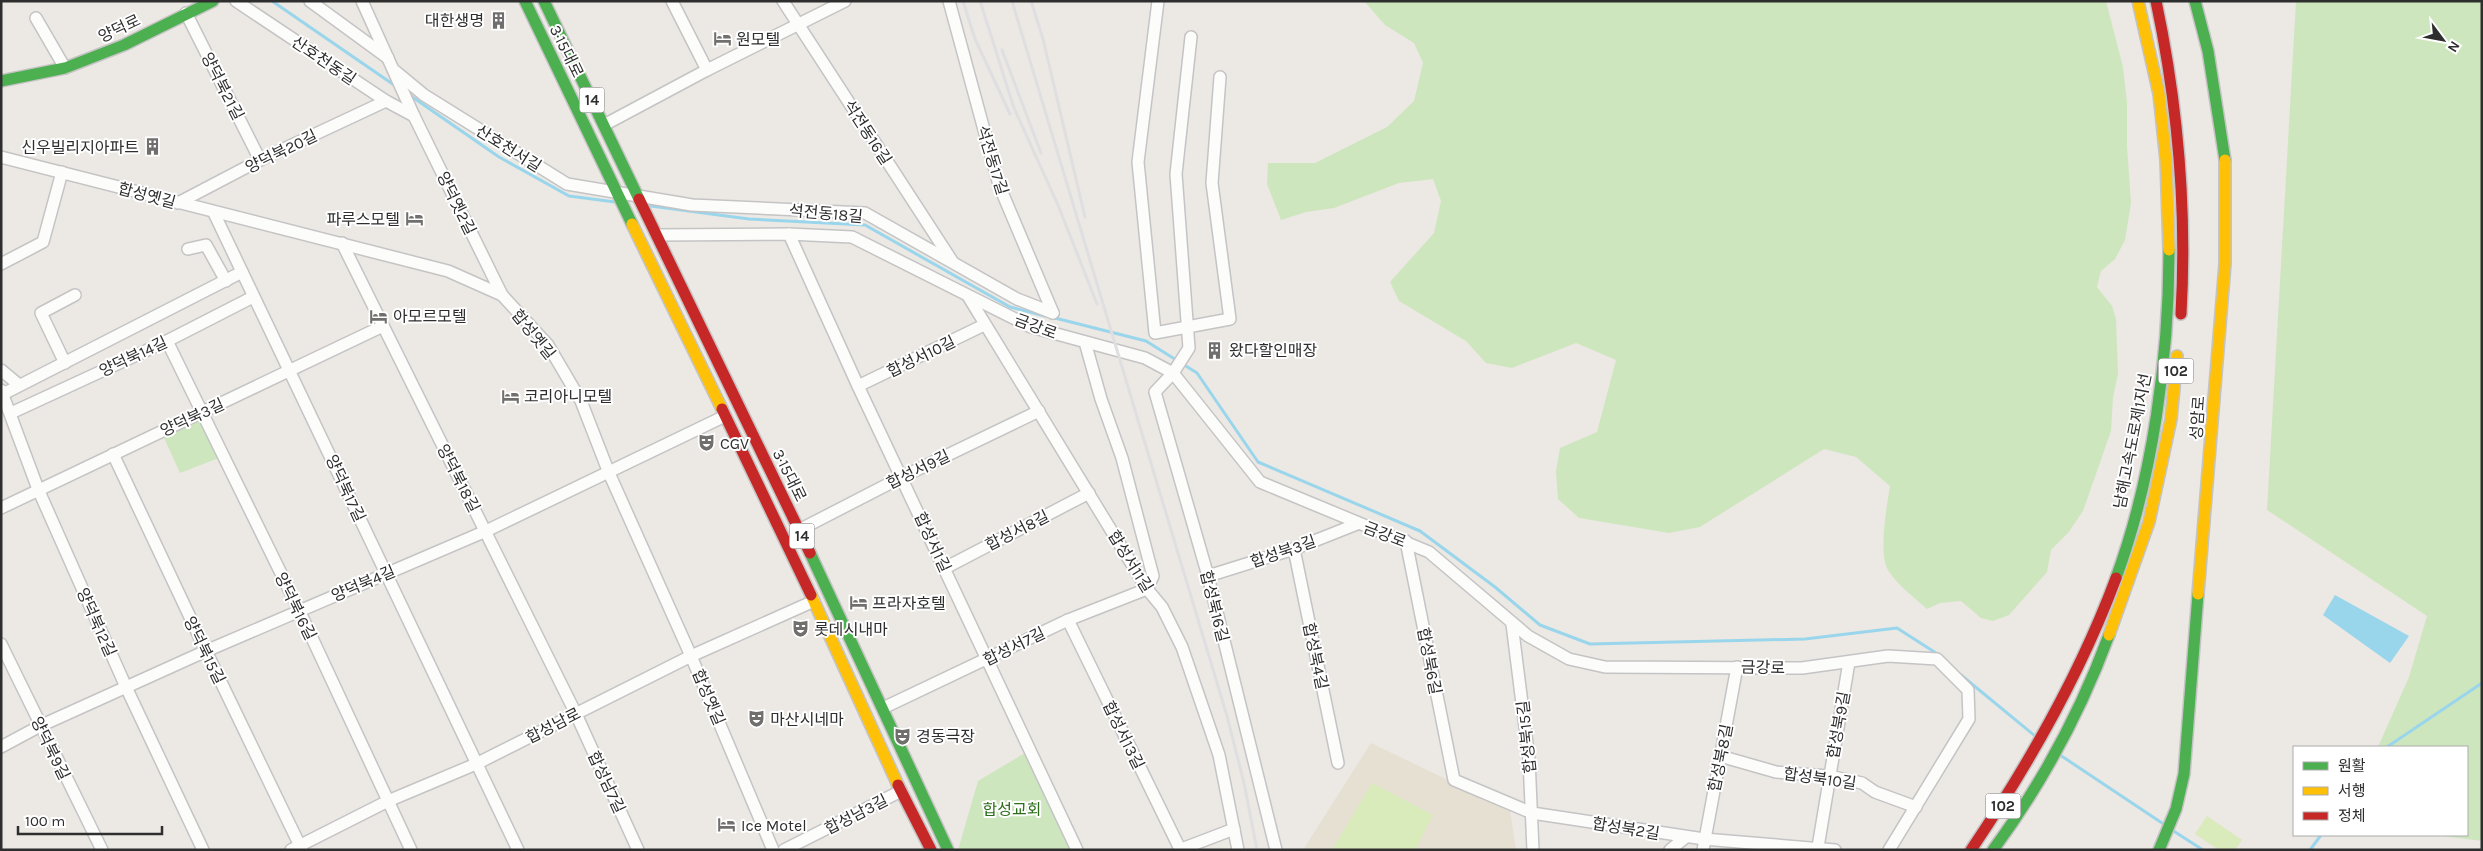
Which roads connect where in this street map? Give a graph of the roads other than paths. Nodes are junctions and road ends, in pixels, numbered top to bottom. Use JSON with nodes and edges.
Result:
{"nodes":[{"id":1,"x":213,"y":1,"type":"edge"},
{"id":2,"x":236,"y":1,"type":"edge"},
{"id":3,"x":310,"y":1,"type":"edge"},
{"id":4,"x":362,"y":1,"type":"edge"},
{"id":5,"x":525,"y":1,"type":"edge"},
{"id":6,"x":544,"y":1,"type":"edge"},
{"id":7,"x":672,"y":1,"type":"edge"},
{"id":8,"x":783,"y":1,"type":"edge"},
{"id":9,"x":845,"y":1,"type":"edge"},
{"id":10,"x":949,"y":1,"type":"edge"},
{"id":11,"x":1158,"y":1,"type":"edge"},
{"id":12,"x":2138,"y":1,"type":"edge"},
{"id":13,"x":2156,"y":1,"type":"edge"},
{"id":14,"x":2195,"y":1,"type":"edge"},
{"id":15,"x":186,"y":13,"type":"junction"},
{"id":16,"x":36,"y":18,"type":"dead end"},
{"id":17,"x":798,"y":24,"type":"junction"},
{"id":18,"x":1191,"y":37,"type":"dead end"},
{"id":19,"x":388,"y":58,"type":"junction"},
{"id":20,"x":65,"y":68,"type":"junction"},
{"id":21,"x":707,"y":70,"type":"junction"},
{"id":22,"x":397,"y":76,"type":"junction"},
{"id":23,"x":1220,"y":77,"type":"dead end"},
{"id":24,"x":1,"y":81,"type":"edge"},
{"id":25,"x":386,"y":101,"type":"junction"},
{"id":26,"x":414,"y":114,"type":"junction"},
{"id":27,"x":604,"y":125,"type":"junction"},
{"id":28,"x":1,"y":157,"type":"edge"},
{"id":29,"x":260,"y":160,"type":"junction"},
{"id":30,"x":62,"y":172,"type":"junction"},
{"id":31,"x":617,"y":194,"type":"junction"},
{"id":32,"x":637,"y":197,"type":"junction"},
{"id":33,"x":178,"y":203,"type":"junction"},
{"id":34,"x":214,"y":213,"type":"junction"},
{"id":35,"x":654,"y":230,"type":"junction"},
{"id":36,"x":789,"y":234,"type":"junction"},
{"id":37,"x":342,"y":243,"type":"junction"},
{"id":38,"x":188,"y":249,"type":"dead end"},
{"id":39,"x":952,"y":263,"type":"junction"},
{"id":40,"x":1,"y":264,"type":"edge"},
{"id":41,"x":242,"y":272,"type":"junction"},
{"id":42,"x":226,"y":281,"type":"junction"},
{"id":43,"x":75,"y":295,"type":"dead end"},
{"id":44,"x":502,"y":295,"type":"junction"},
{"id":45,"x":968,"y":296,"type":"junction"},
{"id":46,"x":253,"y":297,"type":"junction"},
{"id":47,"x":1053,"y":313,"type":"joint"},
{"id":48,"x":2180,"y":324,"type":"dead end"},
{"id":49,"x":984,"y":325,"type":"junction"},
{"id":50,"x":383,"y":326,"type":"junction"},
{"id":51,"x":1187,"y":327,"type":"junction"},
{"id":52,"x":167,"y":341,"type":"junction"},
{"id":53,"x":1085,"y":342,"type":"junction"},
{"id":54,"x":2179,"y":342,"type":"dead end"},
{"id":55,"x":64,"y":362,"type":"junction"},
{"id":56,"x":1,"y":370,"type":"edge"},
{"id":57,"x":291,"y":371,"type":"junction"},
{"id":58,"x":1174,"y":372,"type":"junction"},
{"id":59,"x":19,"y":386,"type":"junction"},
{"id":60,"x":858,"y":386,"type":"junction"},
{"id":61,"x":2,"y":392,"type":"edge"},
{"id":62,"x":1039,"y":411,"type":"junction"},
{"id":63,"x":202,"y":412,"type":"junction"},
{"id":64,"x":11,"y":413,"type":"junction"},
{"id":65,"x":725,"y":416,"type":"junction"},
{"id":66,"x":113,"y":454,"type":"junction"},
{"id":67,"x":609,"y":473,"type":"junction"},
{"id":68,"x":902,"y":477,"type":"junction"},
{"id":69,"x":38,"y":489,"type":"junction"},
{"id":70,"x":1089,"y":493,"type":"junction"},
{"id":71,"x":1,"y":508,"type":"edge"},
{"id":72,"x":1358,"y":524,"type":"junction"},
{"id":73,"x":799,"y":530,"type":"junction"},
{"id":74,"x":486,"y":531,"type":"junction"},
{"id":75,"x":1406,"y":542,"type":"junction"},
{"id":76,"x":1294,"y":549,"type":"junction"},
{"id":77,"x":945,"y":568,"type":"junction"},
{"id":78,"x":385,"y":574,"type":"junction"},
{"id":79,"x":1208,"y":576,"type":"junction"},
{"id":80,"x":1147,"y":589,"type":"junction"},
{"id":81,"x":814,"y":601,"type":"junction"},
{"id":82,"x":299,"y":610,"type":"junction"},
{"id":83,"x":1068,"y":620,"type":"junction"},
{"id":84,"x":1512,"y":624,"type":"junction"},
{"id":85,"x":1,"y":644,"type":"edge"},
{"id":86,"x":206,"y":652,"type":"junction"},
{"id":87,"x":692,"y":656,"type":"junction"},
{"id":88,"x":987,"y":659,"type":"junction"},
{"id":89,"x":1849,"y":662,"type":"junction"},
{"id":90,"x":1737,"y":667,"type":"junction"},
{"id":91,"x":126,"y":687,"type":"junction"},
{"id":92,"x":883,"y":708,"type":"junction"},
{"id":93,"x":576,"y":714,"type":"junction"},
{"id":94,"x":40,"y":726,"type":"junction"},
{"id":95,"x":1,"y":747,"type":"edge"},
{"id":96,"x":1720,"y":756,"type":"junction"},
{"id":97,"x":1338,"y":762,"type":"dead end"},
{"id":98,"x":476,"y":764,"type":"junction"},
{"id":99,"x":1829,"y":776,"type":"junction"},
{"id":100,"x":1454,"y":780,"type":"joint"},
{"id":101,"x":900,"y":791,"type":"junction"},
{"id":102,"x":388,"y":801,"type":"junction"},
{"id":103,"x":1916,"y":807,"type":"junction"},
{"id":104,"x":1532,"y":814,"type":"junction"},
{"id":105,"x":1234,"y":829,"type":"junction"},
{"id":106,"x":1686,"y":837,"type":"junction"},
{"id":107,"x":1703,"y":845,"type":"edge"},
{"id":108,"x":2160,"y":847,"type":"edge"},
{"id":109,"x":298,"y":848,"type":"edge"},
{"id":110,"x":1818,"y":848,"type":"junction"},
{"id":111,"x":102,"y":850,"type":"edge"},
{"id":112,"x":203,"y":850,"type":"edge"},
{"id":113,"x":411,"y":850,"type":"edge"},
{"id":114,"x":518,"y":850,"type":"edge"},
{"id":115,"x":638,"y":850,"type":"edge"},
{"id":116,"x":773,"y":850,"type":"edge"},
{"id":117,"x":784,"y":850,"type":"edge"},
{"id":118,"x":930,"y":850,"type":"edge"},
{"id":119,"x":948,"y":850,"type":"edge"},
{"id":120,"x":1077,"y":850,"type":"edge"},
{"id":121,"x":1179,"y":850,"type":"edge"},
{"id":122,"x":1238,"y":850,"type":"edge"},
{"id":123,"x":1276,"y":850,"type":"edge"},
{"id":124,"x":1533,"y":850,"type":"edge"},
{"id":125,"x":1670,"y":850,"type":"edge"},
{"id":126,"x":1835,"y":850,"type":"edge"},
{"id":127,"x":1889,"y":850,"type":"edge"},
{"id":128,"x":1971,"y":850,"type":"edge"},
{"id":129,"x":1993,"y":850,"type":"edge"}],
"edges":[{"from":1,"to":15,"type":"main road","name":"양덕로"},
{"from":2,"to":25,"type":"street","name":"산호천동길"},
{"from":3,"to":19,"type":"street"},
{"from":4,"to":19,"type":"street"},
{"from":5,"to":31,"type":"main road","name":"3·15대로","number":"14"},
{"from":6,"to":27,"type":"main road","name":"3·15대로","number":"14"},
{"from":7,"to":21,"type":"street"},
{"from":8,"to":17,"type":"street","name":"석전동16길"},
{"from":9,"to":17,"type":"street"},
{"from":10,"to":47,"type":"street","name":"석전동17길"},
{"from":11,"to":51,"type":"street"},
{"from":12,"to":128,"type":"main road","name":"남해고속도로제1지선","number":"102"},
{"from":13,"to":48,"type":"main road"},
{"from":14,"to":108,"type":"main road","name":"성암로"},
{"from":15,"to":20,"type":"main road","name":"양덕로"},
{"from":15,"to":29,"type":"street","name":"양덕북21길"},
{"from":16,"to":20,"type":"street"},
{"from":17,"to":21,"type":"street"},
{"from":17,"to":39,"type":"street","name":"석전동16길"},
{"from":18,"to":51,"type":"street"},
{"from":19,"to":22,"type":"street"},
{"from":20,"to":24,"type":"main road","name":"양덕로"},
{"from":21,"to":27,"type":"street"},
{"from":22,"to":26,"type":"street","name":"양덕옛2길"},
{"from":22,"to":31,"type":"street","name":"산호천서길"},
{"from":23,"to":51,"type":"street"},
{"from":25,"to":26,"type":"street","name":"산호천동길"},
{"from":25,"to":29,"type":"street","name":"양덕북20길"},
{"from":26,"to":44,"type":"street","name":"양덕옛2길"},
{"from":27,"to":32,"type":"main road","name":"3·15대로","number":"14"},
{"from":28,"to":30,"type":"street","name":"합성옛길"},
{"from":29,"to":33,"type":"street","name":"양덕북20길"},
{"from":30,"to":33,"type":"street","name":"합성옛길"},
{"from":30,"to":40,"type":"street"},
{"from":31,"to":32,"type":"street","name":"산호천서길"},
{"from":31,"to":65,"type":"main road","name":"3·15대로","number":"14"},
{"from":32,"to":35,"type":"main road","number":"14"},
{"from":32,"to":39,"type":"street","name":"석전동18길"},
{"from":33,"to":34,"type":"street","name":"합성옛길"},
{"from":34,"to":37,"type":"street","name":"합성옛길"},
{"from":34,"to":41,"type":"street","name":"양덕북17길"},
{"from":35,"to":36,"type":"street","name":"금강로"},
{"from":35,"to":73,"type":"main road","name":"3·15대로","number":"14"},
{"from":36,"to":45,"type":"street","name":"금강로"},
{"from":36,"to":60,"type":"street","name":"합성서1길"},
{"from":37,"to":44,"type":"street","name":"합성옛길"},
{"from":37,"to":50,"type":"street","name":"양덕북18길"},
{"from":38,"to":42,"type":"street"},
{"from":39,"to":47,"type":"street","name":"석전동18길"},
{"from":41,"to":42,"type":"street"},
{"from":41,"to":46,"type":"street","name":"양덕북17길"},
{"from":42,"to":55,"type":"street"},
{"from":43,"to":55,"type":"street"},
{"from":44,"to":67,"type":"street","name":"합성옛길"},
{"from":45,"to":49,"type":"street","name":"합성서11길"},
{"from":45,"to":53,"type":"street","name":"금강로"},
{"from":46,"to":52,"type":"street","name":"양덕북14길"},
{"from":46,"to":57,"type":"street","name":"양덕북17길"},
{"from":49,"to":60,"type":"street","name":"합성서10길"},
{"from":49,"to":62,"type":"street","name":"합성서11길"},
{"from":50,"to":57,"type":"street","name":"양덕북3길"},
{"from":50,"to":74,"type":"street","name":"양덕북18길"},
{"from":51,"to":58,"type":"street"},
{"from":52,"to":63,"type":"street","name":"양덕북16길"},
{"from":52,"to":64,"type":"street","name":"양덕북14길"},
{"from":53,"to":58,"type":"street","name":"금강로"},
{"from":53,"to":80,"type":"street"},
{"from":54,"to":129,"type":"main road","name":"남해고속도로제1지선","number":"102"},
{"from":55,"to":59,"type":"street"},
{"from":56,"to":59,"type":"street"},
{"from":57,"to":63,"type":"street","name":"양덕북3길"},
{"from":57,"to":78,"type":"street","name":"양덕북17길"},
{"from":58,"to":72,"type":"street","name":"금강로"},
{"from":58,"to":79,"type":"street","name":"합성북16길"},
{"from":59,"to":61,"type":"street"},
{"from":60,"to":68,"type":"street","name":"합성서1길"},
{"from":61,"to":64,"type":"street","name":"양덕북12길"},
{"from":62,"to":68,"type":"street","name":"합성서9길"},
{"from":62,"to":70,"type":"street","name":"합성서11길"},
{"from":63,"to":66,"type":"street","name":"양덕북3길"},
{"from":63,"to":82,"type":"street","name":"양덕북16길"},
{"from":64,"to":69,"type":"street","name":"양덕북12길"},
{"from":65,"to":67,"type":"street","name":"양덕북4길"},
{"from":65,"to":81,"type":"main road","name":"3·15대로","number":"14"},
{"from":66,"to":69,"type":"street","name":"양덕북3길"},
{"from":66,"to":86,"type":"street","name":"양덕북15길"},
{"from":67,"to":74,"type":"street","name":"양덕북4길"},
{"from":67,"to":87,"type":"street","name":"합성옛길"},
{"from":68,"to":73,"type":"street","name":"합성서9길"},
{"from":68,"to":77,"type":"street","name":"합성서1길"},
{"from":69,"to":71,"type":"street","name":"양덕북3길"},
{"from":69,"to":91,"type":"street","name":"양덕북12길"},
{"from":70,"to":77,"type":"street","name":"합성서8길"},
{"from":70,"to":80,"type":"street","name":"합성서11길"},
{"from":72,"to":75,"type":"street","name":"금강로"},
{"from":72,"to":76,"type":"street","name":"합성북3길"},
{"from":73,"to":92,"type":"main road","name":"3·15대로","number":"14"},
{"from":74,"to":78,"type":"street","name":"양덕북4길"},
{"from":74,"to":93,"type":"street","name":"양덕북18길"},
{"from":75,"to":84,"type":"street","name":"금강로"},
{"from":75,"to":100,"type":"street","name":"합성북6길"},
{"from":76,"to":79,"type":"street","name":"합성북3길"},
{"from":76,"to":97,"type":"street","name":"합성북4길"},
{"from":77,"to":88,"type":"street","name":"합성서1길"},
{"from":78,"to":82,"type":"street","name":"양덕북4길"},
{"from":78,"to":98,"type":"street","name":"양덕북17길"},
{"from":79,"to":123,"type":"street","name":"합성북16길"},
{"from":80,"to":83,"type":"street","name":"합성서7길"},
{"from":80,"to":105,"type":"street","name":"합성서11길"},
{"from":81,"to":87,"type":"street","name":"합성남로"},
{"from":81,"to":101,"type":"main road","name":"3·15대로","number":"14"},
{"from":82,"to":86,"type":"street","name":"양덕북4길"},
{"from":82,"to":102,"type":"street","name":"양덕북16길"},
{"from":83,"to":88,"type":"street","name":"합성서7길"},
{"from":83,"to":121,"type":"street","name":"합성서13길"},
{"from":84,"to":90,"type":"street","name":"금강로"},
{"from":84,"to":104,"type":"street","name":"합성북15길"},
{"from":85,"to":94,"type":"street","name":"양덕북9길"},
{"from":86,"to":91,"type":"street","name":"양덕북4길"},
{"from":86,"to":109,"type":"street","name":"양덕북15길"},
{"from":87,"to":93,"type":"street","name":"합성남로"},
{"from":87,"to":116,"type":"street","name":"합성옛길"},
{"from":88,"to":92,"type":"street","name":"합성서7길"},
{"from":88,"to":120,"type":"street","name":"합성서1길"},
{"from":89,"to":90,"type":"street","name":"금강로"},
{"from":89,"to":99,"type":"street","name":"합성북9길"},
{"from":89,"to":103,"type":"street","name":"금강로"},
{"from":90,"to":96,"type":"street","name":"합성북8길"},
{"from":91,"to":94,"type":"street","name":"양덕북4길"},
{"from":91,"to":112,"type":"street","name":"양덕북12길"},
{"from":92,"to":119,"type":"main road","name":"3·15대로","number":"14"},
{"from":93,"to":98,"type":"street","name":"합성남로"},
{"from":93,"to":115,"type":"street","name":"합성남7길"},
{"from":94,"to":95,"type":"street","name":"양덕북4길"},
{"from":94,"to":111,"type":"street","name":"양덕북9길"},
{"from":96,"to":99,"type":"street","name":"합성북10길"},
{"from":96,"to":107,"type":"street","name":"합성북8길"},
{"from":98,"to":102,"type":"street","name":"합성남로"},
{"from":98,"to":114,"type":"street","name":"양덕북17길"},
{"from":99,"to":103,"type":"street","name":"합성북10길"},
{"from":99,"to":110,"type":"street","name":"합성북9길"},
{"from":100,"to":104,"type":"street","name":"합성북2길"},
{"from":101,"to":117,"type":"street","name":"합성남3길"},
{"from":101,"to":118,"type":"main road","name":"3·15대로","number":"14"},
{"from":102,"to":109,"type":"street","name":"합성남로"},
{"from":102,"to":113,"type":"street","name":"양덕북16길"},
{"from":103,"to":127,"type":"street","name":"금강로"},
{"from":104,"to":106,"type":"street","name":"합성북2길"},
{"from":104,"to":124,"type":"street","name":"합성북15길"},
{"from":105,"to":121,"type":"street"},
{"from":105,"to":122,"type":"street","name":"합성서11길"},
{"from":106,"to":107,"type":"street","name":"합성북2길"},
{"from":106,"to":125,"type":"street"},
{"from":107,"to":110,"type":"street","name":"합성북2길"},
{"from":110,"to":126,"type":"street","name":"합성북2길"}]}
